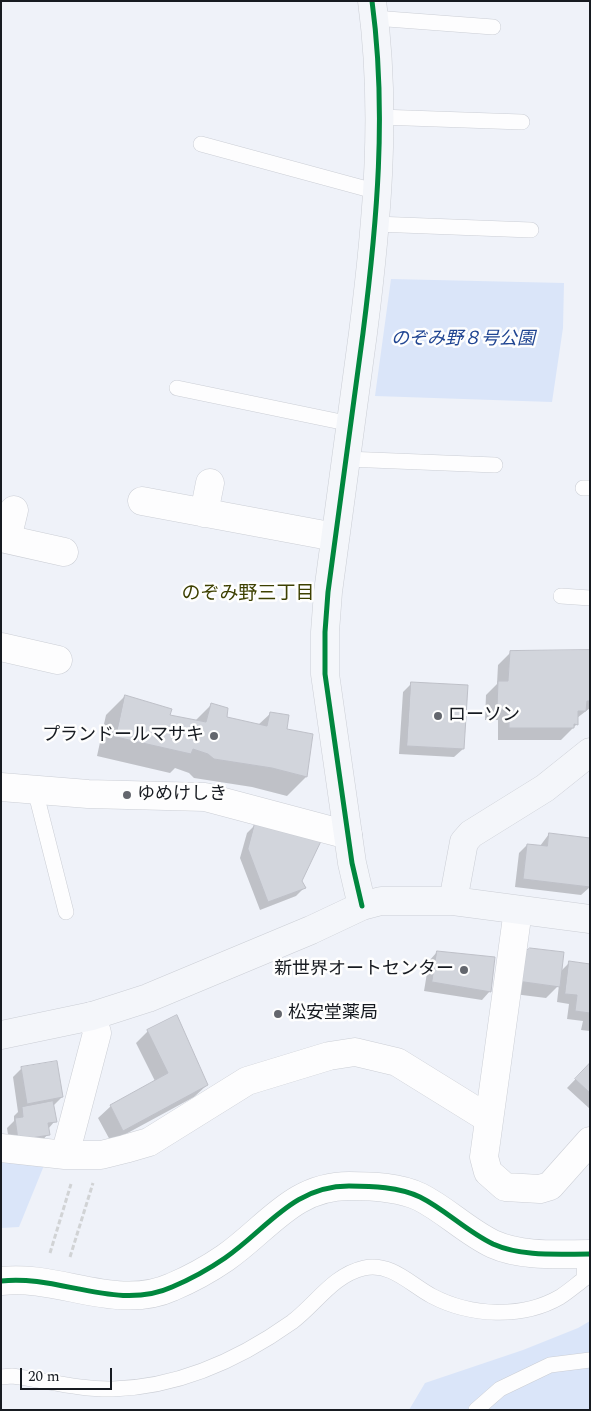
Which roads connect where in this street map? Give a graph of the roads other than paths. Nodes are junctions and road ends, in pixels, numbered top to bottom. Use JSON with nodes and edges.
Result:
{"nodes":[{"id":1,"x":373,"y":10,"type":"edge"},
{"id":2,"x":494,"y":27,"type":"dead end"},
{"id":3,"x":379,"y":117,"type":"junction"},
{"id":4,"x":522,"y":122,"type":"dead end"},
{"id":5,"x":201,"y":144,"type":"dead end"},
{"id":6,"x":378,"y":192,"type":"junction"},
{"id":7,"x":375,"y":224,"type":"junction"},
{"id":8,"x":531,"y":230,"type":"dead end"},
{"id":9,"x":177,"y":388,"type":"dead end"},
{"id":10,"x":351,"y":424,"type":"junction"},
{"id":11,"x":346,"y":459,"type":"junction"},
{"id":12,"x":495,"y":464,"type":"dead end"},
{"id":13,"x":210,"y":483,"type":"dead end"},
{"id":14,"x":142,"y":502,"type":"dead end"},
{"id":15,"x":14,"y":510,"type":"dead end"},
{"id":16,"x":204,"y":513,"type":"junction"},
{"id":17,"x":335,"y":537,"type":"junction"},
{"id":18,"x":4,"y":538,"type":"edge"},
{"id":19,"x":64,"y":552,"type":"dead end"},
{"id":20,"x":561,"y":596,"type":"dead end"},
{"id":21,"x":590,"y":598,"type":"edge"},
{"id":22,"x":1,"y":647,"type":"edge"},
{"id":23,"x":58,"y":660,"type":"dead end"},
{"id":24,"x":590,"y":752,"type":"edge"},
{"id":25,"x":1,"y":787,"type":"edge"},
{"id":26,"x":35,"y":790,"type":"junction"},
{"id":27,"x":348,"y":834,"type":"junction"},
{"id":28,"x":453,"y":901,"type":"junction"},
{"id":29,"x":362,"y":906,"type":"junction"},
{"id":30,"x":518,"y":910,"type":"junction"},
{"id":31,"x":66,"y":912,"type":"dead end"},
{"id":32,"x":590,"y":919,"type":"edge"},
{"id":33,"x":92,"y":1016,"type":"junction"},
{"id":34,"x":1,"y":1035,"type":"edge"},
{"id":35,"x":489,"y":1119,"type":"junction"},
{"id":36,"x":590,"y":1141,"type":"edge"},
{"id":37,"x":1,"y":1148,"type":"edge"},
{"id":38,"x":82,"y":1155,"type":"junction"},
{"id":39,"x":588,"y":1254,"type":"edge"},
{"id":40,"x":1,"y":1281,"type":"edge"},
{"id":41,"x":590,"y":1360,"type":"edge"},
{"id":42,"x":1,"y":1377,"type":"edge"},
{"id":43,"x":476,"y":1410,"type":"edge"}],
"edges":[{"from":1,"to":2,"type":"lane"},
{"from":1,"to":3,"type":"street"},
{"from":3,"to":4,"type":"lane"},
{"from":3,"to":6,"type":"street"},
{"from":5,"to":6,"type":"lane"},
{"from":6,"to":7,"type":"street"},
{"from":7,"to":8,"type":"lane"},
{"from":7,"to":10,"type":"street"},
{"from":9,"to":10,"type":"lane"},
{"from":10,"to":11,"type":"street"},
{"from":11,"to":12,"type":"lane"},
{"from":11,"to":17,"type":"street"},
{"from":13,"to":16,"type":"street"},
{"from":14,"to":16,"type":"street"},
{"from":15,"to":18,"type":"street"},
{"from":16,"to":17,"type":"street"},
{"from":17,"to":27,"type":"street"},
{"from":18,"to":19,"type":"street"},
{"from":20,"to":21,"type":"lane"},
{"from":22,"to":23,"type":"street"},
{"from":24,"to":28,"type":"street"},
{"from":25,"to":26,"type":"street"},
{"from":26,"to":27,"type":"street"},
{"from":26,"to":31,"type":"lane"},
{"from":27,"to":29,"type":"street"},
{"from":28,"to":29,"type":"street"},
{"from":28,"to":30,"type":"street"},
{"from":29,"to":33,"type":"street"},
{"from":30,"to":32,"type":"street"},
{"from":30,"to":35,"type":"street"},
{"from":33,"to":34,"type":"street"},
{"from":33,"to":38,"type":"street"},
{"from":35,"to":36,"type":"street"},
{"from":35,"to":38,"type":"street"},
{"from":37,"to":38,"type":"street"},
{"from":39,"to":40,"type":"street"},
{"from":39,"to":42,"type":"lane"},
{"from":41,"to":43,"type":"lane"}]}
